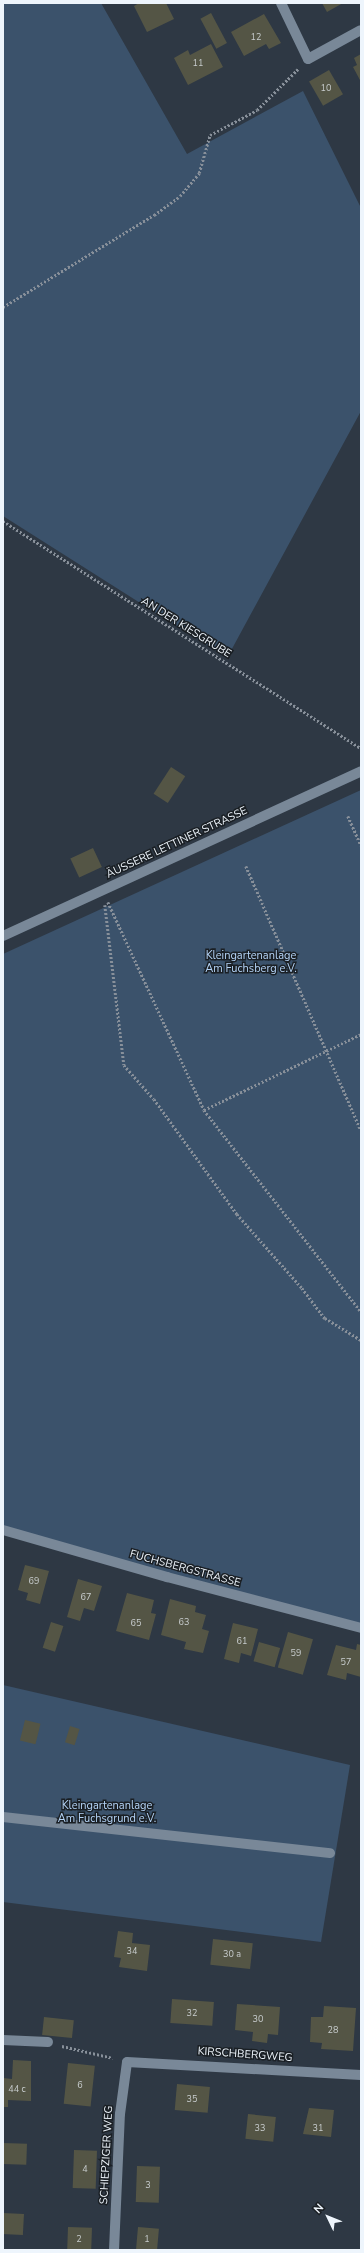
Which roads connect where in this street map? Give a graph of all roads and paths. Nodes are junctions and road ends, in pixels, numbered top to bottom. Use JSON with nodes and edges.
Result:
{"nodes":[{"id":1,"x":281,"y":3,"type":"edge"},
{"id":2,"x":361,"y":30,"type":"edge"},
{"id":3,"x":308,"y":59,"type":"junction"},
{"id":4,"x":3,"y":307,"type":"edge"},
{"id":5,"x":3,"y":521,"type":"edge"},
{"id":6,"x":361,"y":748,"type":"edge"},
{"id":7,"x":361,"y":771,"type":"edge"},
{"id":8,"x":348,"y":816,"type":"dead end"},
{"id":9,"x":361,"y":844,"type":"edge"},
{"id":10,"x":246,"y":866,"type":"dead end"},
{"id":11,"x":102,"y":891,"type":"junction"},
{"id":12,"x":3,"y":936,"type":"edge"},
{"id":13,"x":361,"y":1034,"type":"edge"},
{"id":14,"x":326,"y":1052,"type":"junction"},
{"id":15,"x":204,"y":1110,"type":"junction"},
{"id":16,"x":361,"y":1130,"type":"edge"},
{"id":17,"x":361,"y":1312,"type":"edge"},
{"id":18,"x":361,"y":1340,"type":"edge"},
{"id":19,"x":3,"y":1530,"type":"edge"},
{"id":20,"x":361,"y":1628,"type":"edge"},
{"id":21,"x":3,"y":1817,"type":"edge"},
{"id":22,"x":330,"y":1853,"type":"dead end"},
{"id":23,"x":3,"y":2040,"type":"edge"},
{"id":24,"x":48,"y":2042,"type":"joint"},
{"id":25,"x":127,"y":2062,"type":"junction"},
{"id":26,"x":361,"y":2075,"type":"edge"},
{"id":27,"x":114,"y":2250,"type":"edge"}],
"edges":[{"from":1,"to":3,"type":"street"},
{"from":2,"to":3,"type":"street"},
{"from":3,"to":4,"type":"path"},
{"from":5,"to":6,"type":"path","name":"AN DER KIESGRUBE"},
{"from":7,"to":11,"type":"street","name":"ÄUSSERE LETTINER STRASSE"},
{"from":8,"to":9,"type":"path"},
{"from":10,"to":14,"type":"path"},
{"from":11,"to":12,"type":"street","name":"ÄUSSERE LETTINER STRASSE"},
{"from":11,"to":15,"type":"path"},
{"from":11,"to":18,"type":"path"},
{"from":13,"to":14,"type":"path"},
{"from":14,"to":15,"type":"path"},
{"from":14,"to":16,"type":"path"},
{"from":15,"to":17,"type":"path"},
{"from":19,"to":20,"type":"street","name":"FUCHSBERGSTRASSE"},
{"from":21,"to":22,"type":"street"},
{"from":23,"to":24,"type":"street"},
{"from":24,"to":25,"type":"path"},
{"from":25,"to":26,"type":"street","name":"KIRSCHBERGWEG"},
{"from":25,"to":27,"type":"street","name":"SCHIEPZIGER WEG"}]}
